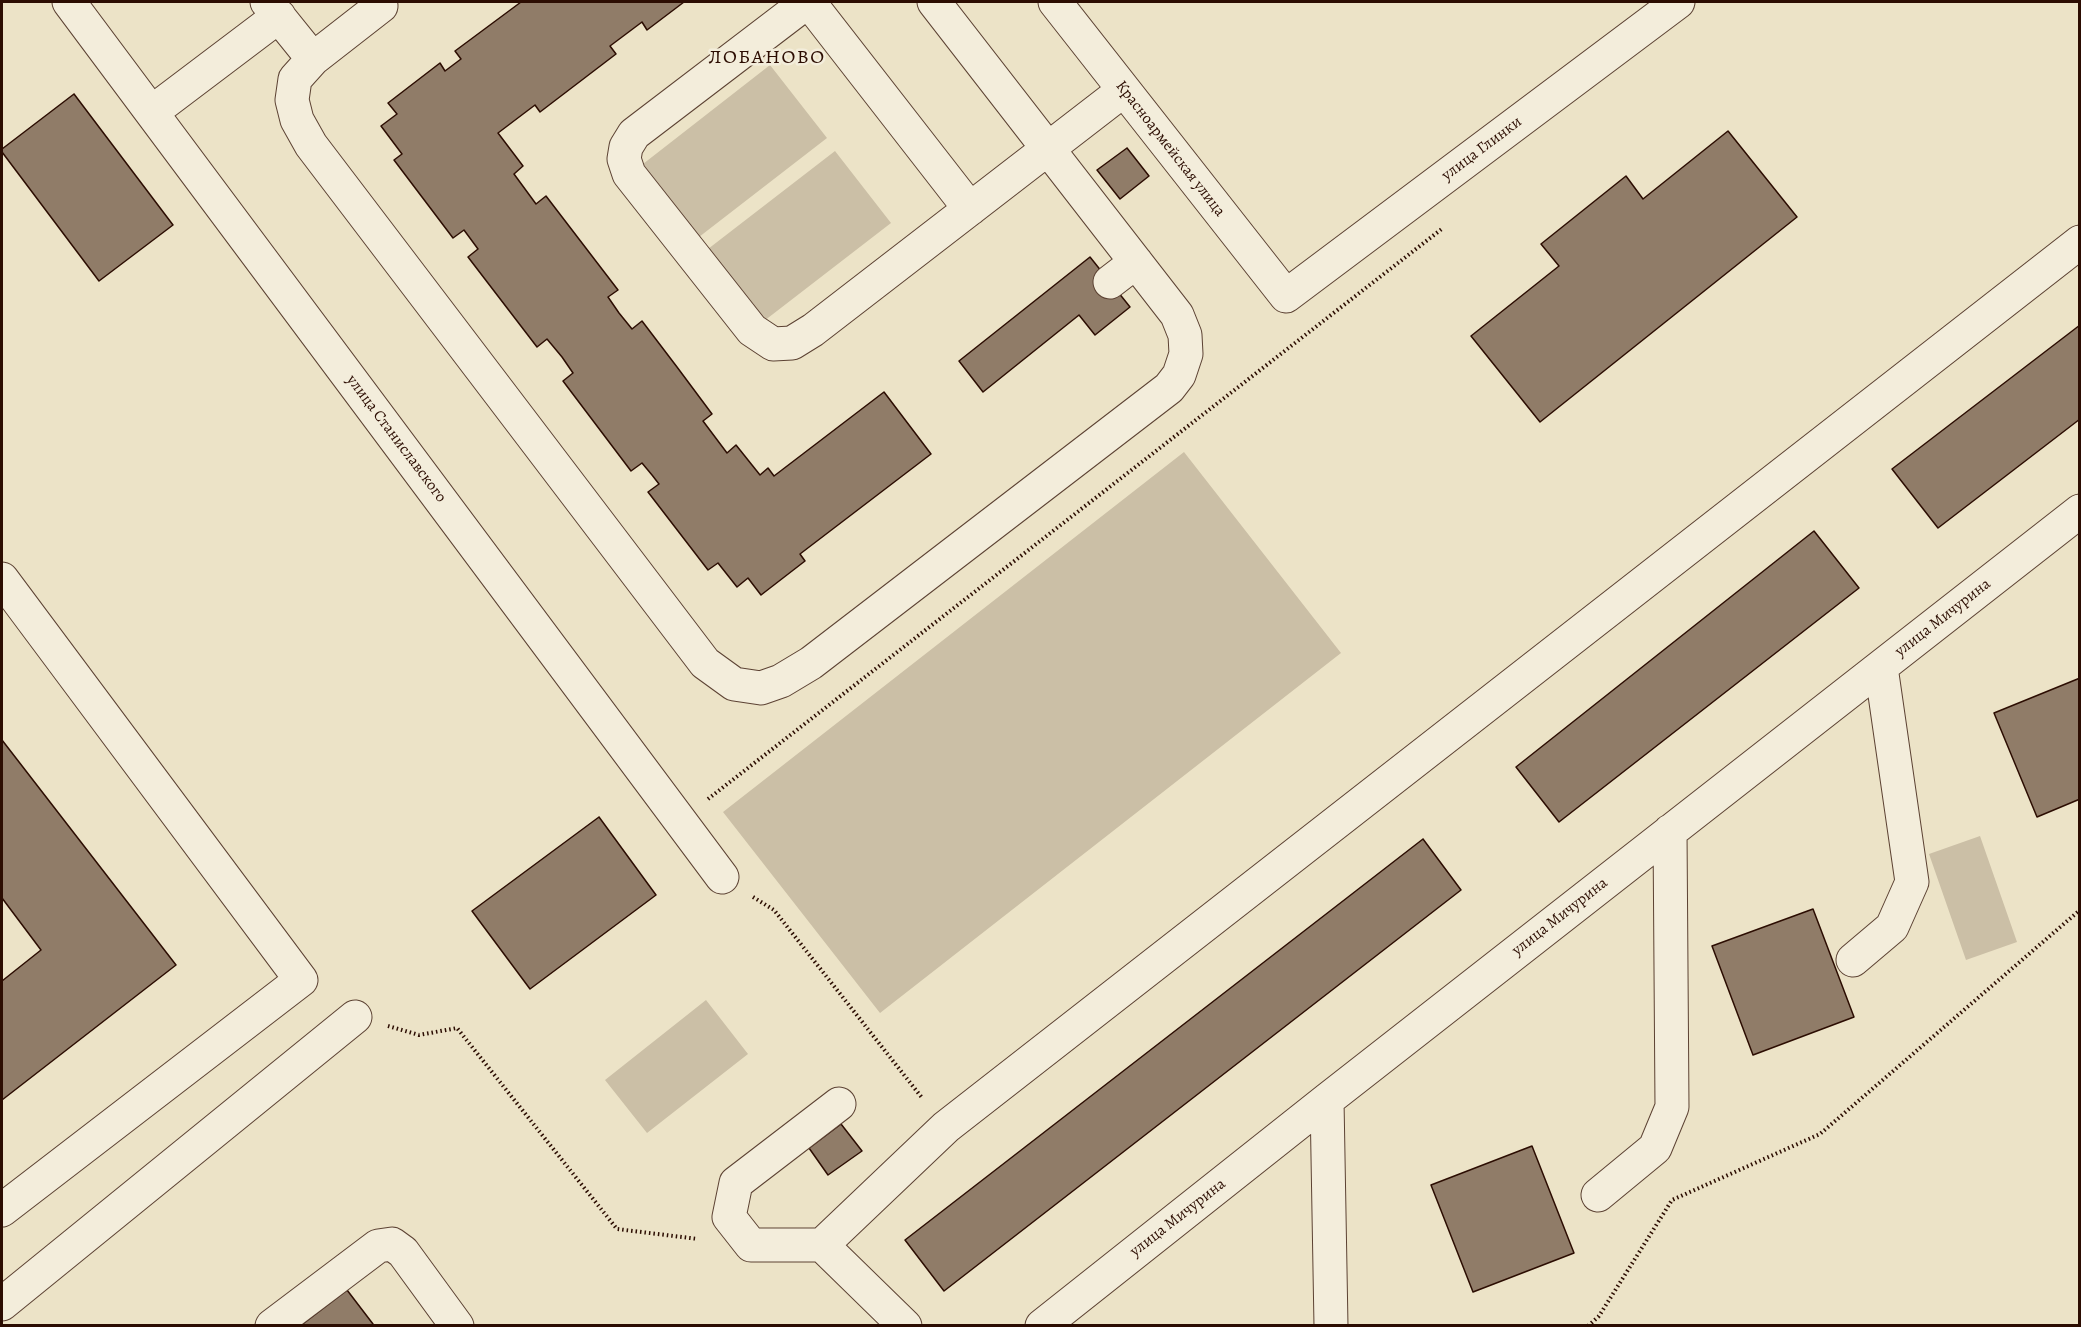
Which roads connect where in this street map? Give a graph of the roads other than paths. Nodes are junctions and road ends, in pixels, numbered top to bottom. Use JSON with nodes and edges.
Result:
{"nodes":[{"id":1,"x":69,"y":2,"type":"edge"},
{"id":2,"x":808,"y":2,"type":"edge"},
{"id":3,"x":934,"y":2,"type":"edge"},
{"id":4,"x":1055,"y":2,"type":"edge"},
{"id":5,"x":1678,"y":2,"type":"edge"},
{"id":6,"x":382,"y":3,"type":"edge"},
{"id":7,"x":273,"y":9,"type":"edge"},
{"id":8,"x":313,"y":59,"type":"junction"},
{"id":9,"x":1124,"y":90,"type":"junction"},
{"id":10,"x":152,"y":112,"type":"junction"},
{"id":11,"x":1048,"y":149,"type":"junction"},
{"id":12,"x":970,"y":210,"type":"junction"},
{"id":13,"x":2079,"y":242,"type":"edge"},
{"id":14,"x":1136,"y":262,"type":"junction"},
{"id":15,"x":1110,"y":282,"type":"dead end"},
{"id":16,"x":1286,"y":296,"type":"joint"},
{"id":17,"x":2079,"y":511,"type":"edge"},
{"id":18,"x":2,"y":579,"type":"edge"},
{"id":19,"x":1881,"y":667,"type":"junction"},
{"id":20,"x":1670,"y":831,"type":"junction"},
{"id":21,"x":723,"y":878,"type":"road end"},
{"id":22,"x":1853,"y":960,"type":"dead end"},
{"id":23,"x":355,"y":1017,"type":"road end"},
{"id":24,"x":1327,"y":1100,"type":"junction"},
{"id":25,"x":839,"y":1104,"type":"dead end"},
{"id":26,"x":1598,"y":1195,"type":"dead end"},
{"id":27,"x":2,"y":1210,"type":"edge"},
{"id":28,"x":822,"y":1245,"type":"junction"},
{"id":29,"x":2,"y":1304,"type":"edge"},
{"id":30,"x":272,"y":1326,"type":"edge"},
{"id":31,"x":457,"y":1326,"type":"edge"},
{"id":32,"x":905,"y":1326,"type":"edge"},
{"id":33,"x":1042,"y":1326,"type":"edge"},
{"id":34,"x":1331,"y":1326,"type":"edge"}],
"edges":[{"from":1,"to":10,"type":"street","name":"улица Станиславского"},
{"from":2,"to":12,"type":"street"},
{"from":2,"to":12,"type":"street"},
{"from":3,"to":11,"type":"street"},
{"from":4,"to":9,"type":"street","name":"Красноармейская улица"},
{"from":5,"to":16,"type":"street","name":"улица Глинки"},
{"from":6,"to":8,"type":"street"},
{"from":7,"to":8,"type":"street"},
{"from":7,"to":10,"type":"street"},
{"from":8,"to":14,"type":"street"},
{"from":9,"to":11,"type":"street"},
{"from":9,"to":16,"type":"street","name":"Красноармейская улица"},
{"from":10,"to":21,"type":"street","name":"улица Станиславского"},
{"from":11,"to":12,"type":"street"},
{"from":11,"to":14,"type":"street"},
{"from":13,"to":28,"type":"street"},
{"from":14,"to":15,"type":"street"},
{"from":17,"to":19,"type":"street","name":"улица Мичурина"},
{"from":18,"to":27,"type":"street"},
{"from":19,"to":20,"type":"street","name":"улица Мичурина"},
{"from":19,"to":22,"type":"street"},
{"from":20,"to":24,"type":"street","name":"улица Мичурина"},
{"from":20,"to":26,"type":"street"},
{"from":23,"to":29,"type":"street"},
{"from":24,"to":33,"type":"street","name":"улица Мичурина"},
{"from":24,"to":34,"type":"street"},
{"from":25,"to":28,"type":"street"},
{"from":28,"to":32,"type":"street"},
{"from":30,"to":31,"type":"street"}]}
